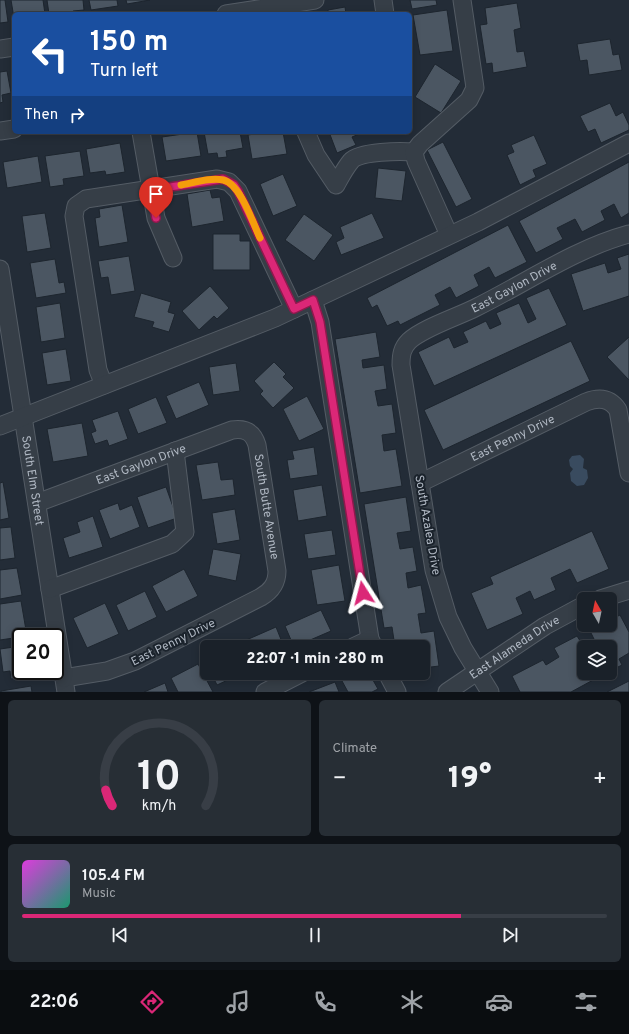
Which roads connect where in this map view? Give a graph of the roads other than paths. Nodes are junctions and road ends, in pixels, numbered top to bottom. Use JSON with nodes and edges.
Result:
{"nodes":[{"id":1,"x":315,"y":0,"type":"edge"},
{"id":2,"x":383,"y":0,"type":"edge"},
{"id":3,"x":462,"y":0,"type":"edge"},
{"id":4,"x":239,"y":12,"type":"edge"},
{"id":5,"x":385,"y":12,"type":"edge"},
{"id":6,"x":12,"y":47,"type":"edge"},
{"id":7,"x":0,"y":49,"type":"edge"},
{"id":8,"x":12,"y":129,"type":"edge"},
{"id":9,"x":0,"y":131,"type":"edge"},
{"id":10,"x":141,"y":134,"type":"edge"},
{"id":11,"x":307,"y":134,"type":"edge"},
{"id":12,"x":629,"y":143,"type":"edge"},
{"id":13,"x":414,"y":152,"type":"junction"},
{"id":14,"x":150,"y":190,"type":"junction"},
{"id":15,"x":629,"y":234,"type":"edge"},
{"id":16,"x":449,"y":235,"type":"junction"},
{"id":17,"x":173,"y":258,"type":"dead end"},
{"id":18,"x":0,"y":269,"type":"edge"},
{"id":19,"x":313,"y":300,"type":"junction"},
{"id":20,"x":294,"y":309,"type":"junction"},
{"id":21,"x":403,"y":348,"type":"joint"},
{"id":22,"x":104,"y":385,"type":"junction"},
{"id":23,"x":23,"y":417,"type":"junction"},
{"id":24,"x":0,"y":426,"type":"edge"},
{"id":25,"x":246,"y":430,"type":"joint"},
{"id":26,"x":175,"y":451,"type":"junction"},
{"id":27,"x":629,"y":473,"type":"edge"},
{"id":28,"x":420,"y":483,"type":"junction"},
{"id":29,"x":37,"y":503,"type":"junction"},
{"id":30,"x":274,"y":586,"type":"joint"},
{"id":31,"x":50,"y":590,"type":"junction"},
{"id":32,"x":629,"y":590,"type":"edge"},
{"id":33,"x":617,"y":594,"type":"edge"},
{"id":34,"x":577,"y":609,"type":"edge"},
{"id":35,"x":372,"y":640,"type":"edge"},
{"id":36,"x":477,"y":672,"type":"junction"},
{"id":37,"x":288,"y":680,"type":"edge"},
{"id":38,"x":391,"y":680,"type":"edge"},
{"id":39,"x":65,"y":685,"type":"edge"},
{"id":40,"x":265,"y":692,"type":"edge"},
{"id":41,"x":397,"y":692,"type":"edge"},
{"id":42,"x":446,"y":692,"type":"edge"},
{"id":43,"x":490,"y":692,"type":"edge"}],
"edges":[{"from":1,"to":4,"type":"street"},
{"from":2,"to":5,"type":"street"},
{"from":3,"to":13,"type":"street"},
{"from":6,"to":7,"type":"street"},
{"from":8,"to":9,"type":"street"},
{"from":10,"to":14,"type":"street"},
{"from":11,"to":13,"type":"street"},
{"from":12,"to":16,"type":"street"},
{"from":13,"to":16,"type":"street"},
{"from":14,"to":17,"type":"street"},
{"from":14,"to":20,"type":"street"},
{"from":14,"to":22,"type":"street"},
{"from":15,"to":21,"type":"street","name":"East Gaylon Drive"},
{"from":16,"to":19,"type":"street"},
{"from":18,"to":23,"type":"street","name":"South Elm Street"},
{"from":19,"to":20,"type":"street"},
{"from":19,"to":35,"type":"street"},
{"from":20,"to":22,"type":"street"},
{"from":21,"to":28,"type":"street","name":"South Azalea Drive"},
{"from":22,"to":23,"type":"street"},
{"from":23,"to":24,"type":"street"},
{"from":23,"to":29,"type":"street","name":"South Elm Street"},
{"from":25,"to":26,"type":"street","name":"East Gaylon Drive"},
{"from":25,"to":30,"type":"street","name":"South Butte Avenue"},
{"from":26,"to":29,"type":"street","name":"East Gaylon Drive"},
{"from":26,"to":31,"type":"street"},
{"from":27,"to":28,"type":"street","name":"East Penny Drive"},
{"from":28,"to":36,"type":"street","name":"South Azalea Drive"},
{"from":29,"to":31,"type":"street","name":"South Elm Street"},
{"from":30,"to":39,"type":"street","name":"East Penny Drive"},
{"from":31,"to":39,"type":"street","name":"South Elm Street"},
{"from":32,"to":33,"type":"street"},
{"from":34,"to":36,"type":"street","name":"East Alameda Drive"},
{"from":36,"to":42,"type":"street","name":"East Alameda Drive"},
{"from":36,"to":43,"type":"street","name":"South Azalea Drive"},
{"from":37,"to":40,"type":"street"},
{"from":38,"to":41,"type":"street"}]}
